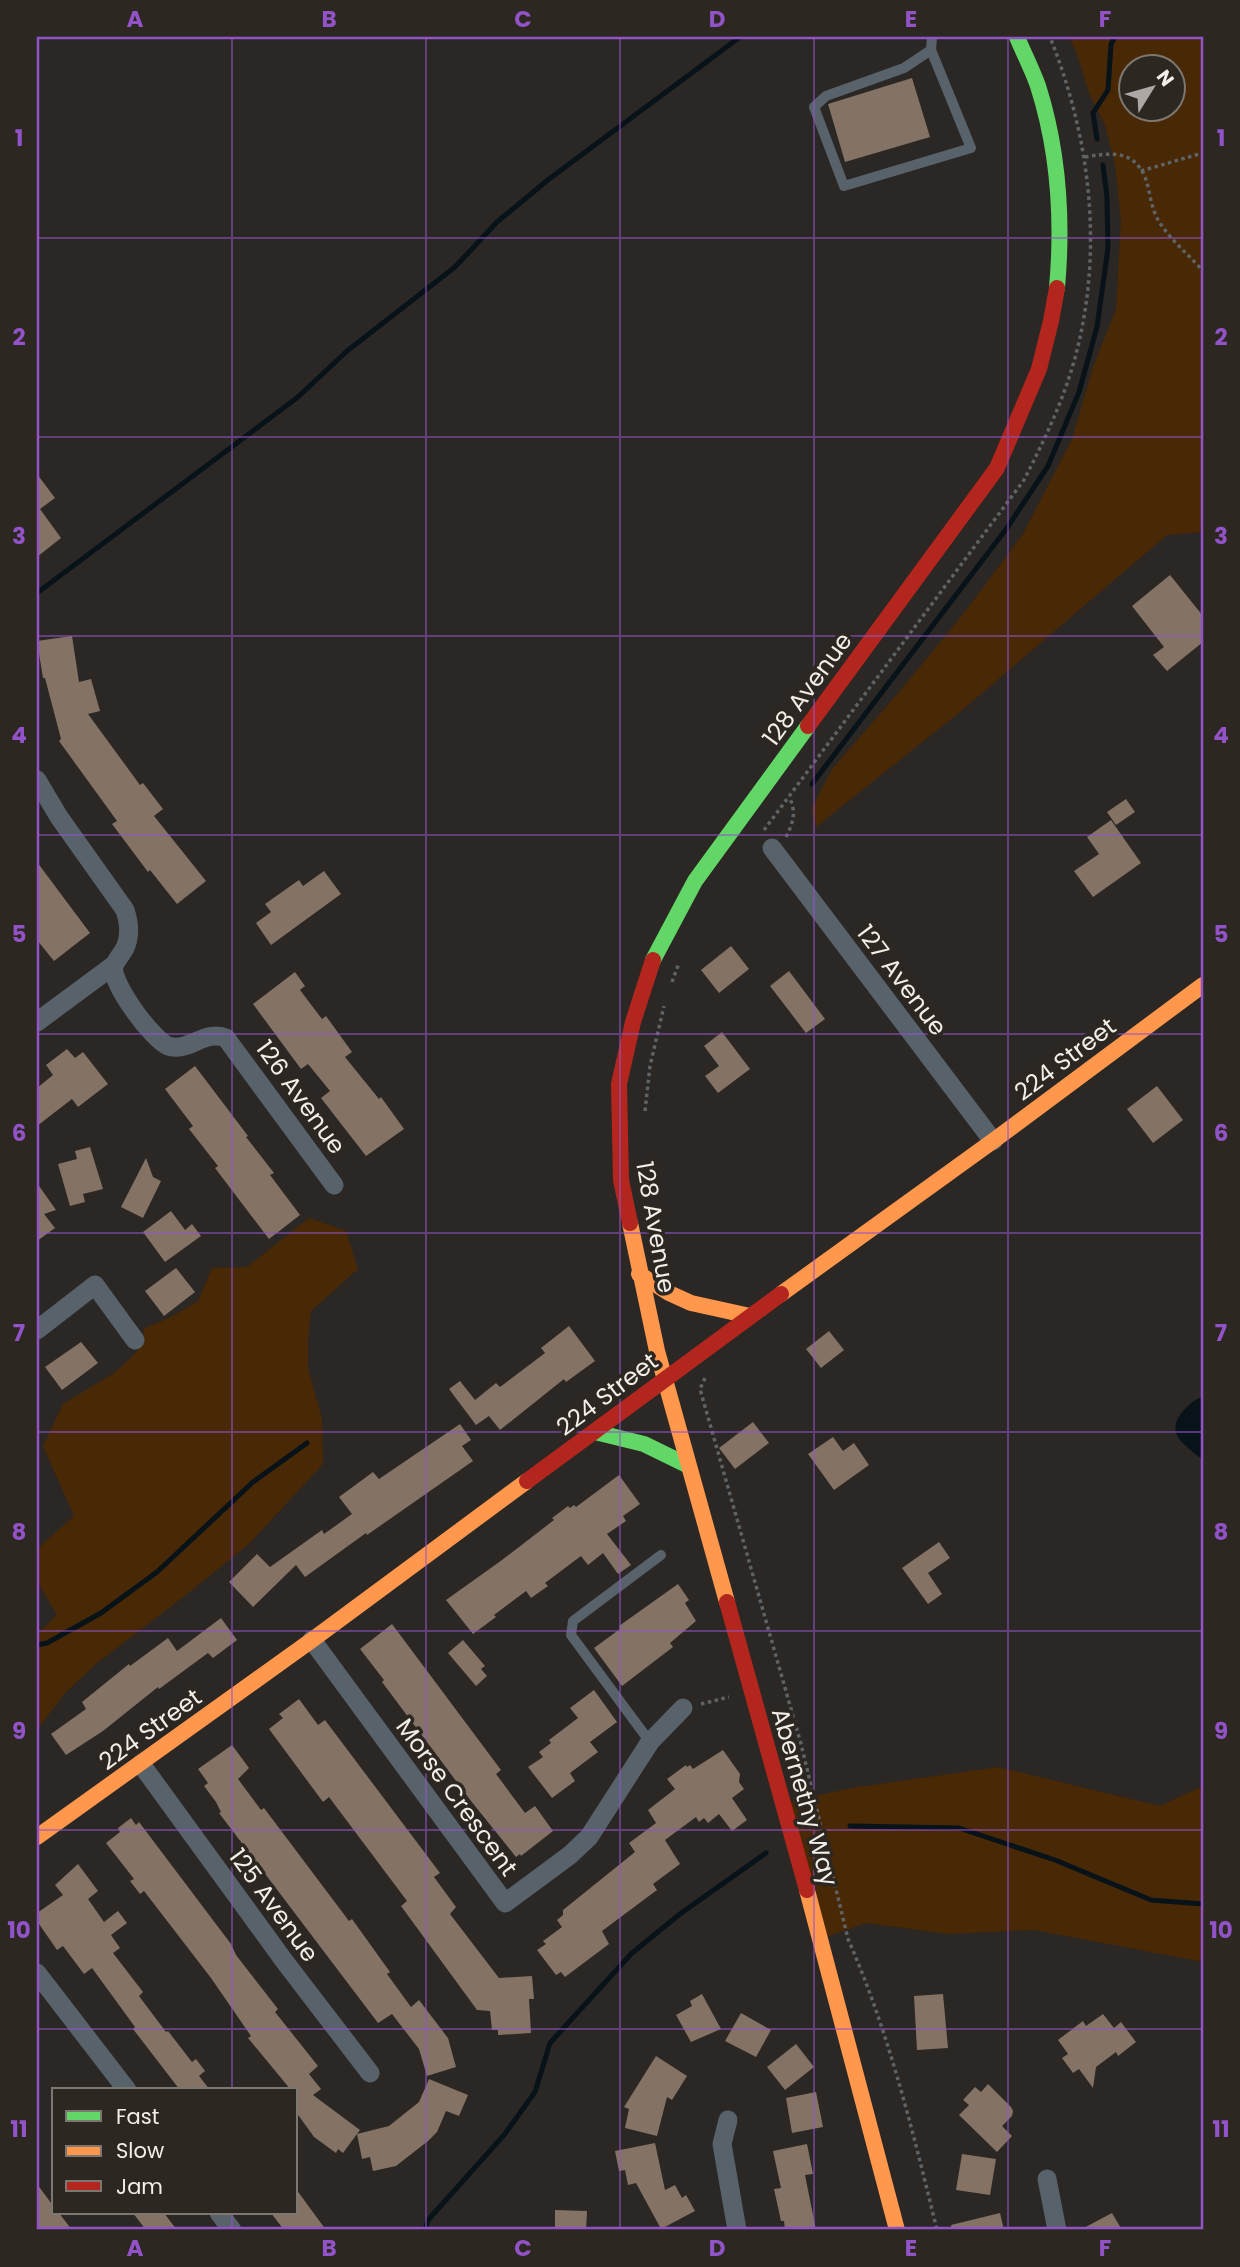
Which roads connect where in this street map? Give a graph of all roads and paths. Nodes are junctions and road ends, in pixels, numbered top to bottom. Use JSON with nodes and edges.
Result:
{"nodes":[{"id":1,"x":932,"y":37,"type":"edge"},
{"id":2,"x":1017,"y":37,"type":"edge"},
{"id":3,"x":1050,"y":37,"type":"edge"},
{"id":4,"x":931,"y":50,"type":"junction"},
{"id":5,"x":1199,"y":154,"type":"dead end"},
{"id":6,"x":1085,"y":158,"type":"junction"},
{"id":7,"x":1141,"y":172,"type":"junction"},
{"id":8,"x":1203,"y":271,"type":"edge"},
{"id":9,"x":37,"y":780,"type":"edge"},
{"id":10,"x":789,"y":797,"type":"junction"},
{"id":11,"x":769,"y":845,"type":"junction"},
{"id":12,"x":683,"y":954,"type":"dead end"},
{"id":13,"x":114,"y":965,"type":"junction"},
{"id":14,"x":1203,"y":985,"type":"edge"},
{"id":15,"x":671,"y":986,"type":"dead end"},
{"id":16,"x":666,"y":997,"type":"dead end"},
{"id":17,"x":37,"y":1022,"type":"edge"},
{"id":18,"x":644,"y":1122,"type":"dead end"},
{"id":19,"x":993,"y":1141,"type":"junction"},
{"id":20,"x":334,"y":1185,"type":"dead end"},
{"id":21,"x":639,"y":1274,"type":"junction"},
{"id":22,"x":750,"y":1316,"type":"junction"},
{"id":23,"x":37,"y":1330,"type":"edge"},
{"id":24,"x":135,"y":1340,"type":"dead end"},
{"id":25,"x":704,"y":1375,"type":"dead end"},
{"id":26,"x":665,"y":1378,"type":"junction"},
{"id":27,"x":595,"y":1432,"type":"junction"},
{"id":28,"x":687,"y":1465,"type":"junction"},
{"id":29,"x":661,"y":1555,"type":"dead end"},
{"id":30,"x":312,"y":1640,"type":"junction"},
{"id":31,"x":729,"y":1697,"type":"dead end"},
{"id":32,"x":683,"y":1708,"type":"joint"},
{"id":33,"x":650,"y":1742,"type":"junction"},
{"id":34,"x":141,"y":1764,"type":"junction"},
{"id":35,"x":37,"y":1837,"type":"edge"},
{"id":36,"x":37,"y":1973,"type":"edge"},
{"id":37,"x":370,"y":2073,"type":"dead end"},
{"id":38,"x":125,"y":2088,"type":"edge"},
{"id":39,"x":728,"y":2120,"type":"dead end"},
{"id":40,"x":1047,"y":2179,"type":"dead end"},
{"id":41,"x":220,"y":2214,"type":"edge"},
{"id":42,"x":232,"y":2230,"type":"edge"},
{"id":43,"x":737,"y":2230,"type":"edge"},
{"id":44,"x":897,"y":2230,"type":"edge"},
{"id":45,"x":937,"y":2230,"type":"edge"},
{"id":46,"x":1057,"y":2230,"type":"edge"}],
"edges":[{"from":1,"to":4,"type":"lane"},
{"from":2,"to":21,"type":"main road","name":"128 Avenue"},
{"from":3,"to":6,"type":"path"},
{"from":4,"to":4,"type":"lane"},
{"from":5,"to":7,"type":"path"},
{"from":6,"to":7,"type":"path"},
{"from":6,"to":10,"type":"path"},
{"from":7,"to":8,"type":"path"},
{"from":9,"to":13,"type":"street"},
{"from":10,"to":11,"type":"path"},
{"from":10,"to":11,"type":"path"},
{"from":11,"to":19,"type":"street","name":"127 Avenue"},
{"from":12,"to":15,"type":"path"},
{"from":13,"to":17,"type":"street"},
{"from":13,"to":20,"type":"street","name":"126 Avenue"},
{"from":14,"to":19,"type":"main road","name":"224 Street"},
{"from":16,"to":18,"type":"path"},
{"from":19,"to":22,"type":"main road","name":"224 Street"},
{"from":21,"to":22,"type":"main road"},
{"from":21,"to":26,"type":"main road","name":"128 Avenue"},
{"from":22,"to":26,"type":"main road","name":"224 Street"},
{"from":23,"to":24,"type":"street"},
{"from":25,"to":45,"type":"path"},
{"from":26,"to":27,"type":"main road","name":"224 Street"},
{"from":26,"to":28,"type":"main road","name":"Abernethy Way"},
{"from":27,"to":28,"type":"main road"},
{"from":27,"to":30,"type":"main road","name":"224 Street"},
{"from":28,"to":44,"type":"main road","name":"Abernethy Way"},
{"from":29,"to":33,"type":"lane"},
{"from":30,"to":33,"type":"street","name":"Morse Crescent"},
{"from":30,"to":34,"type":"main road","name":"224 Street"},
{"from":31,"to":32,"type":"path"},
{"from":32,"to":33,"type":"street","name":"Morse Crescent"},
{"from":34,"to":35,"type":"main road","name":"224 Street"},
{"from":34,"to":37,"type":"street","name":"125 Avenue"},
{"from":36,"to":38,"type":"street"},
{"from":39,"to":43,"type":"street"},
{"from":40,"to":46,"type":"street"},
{"from":41,"to":42,"type":"street"}]}
